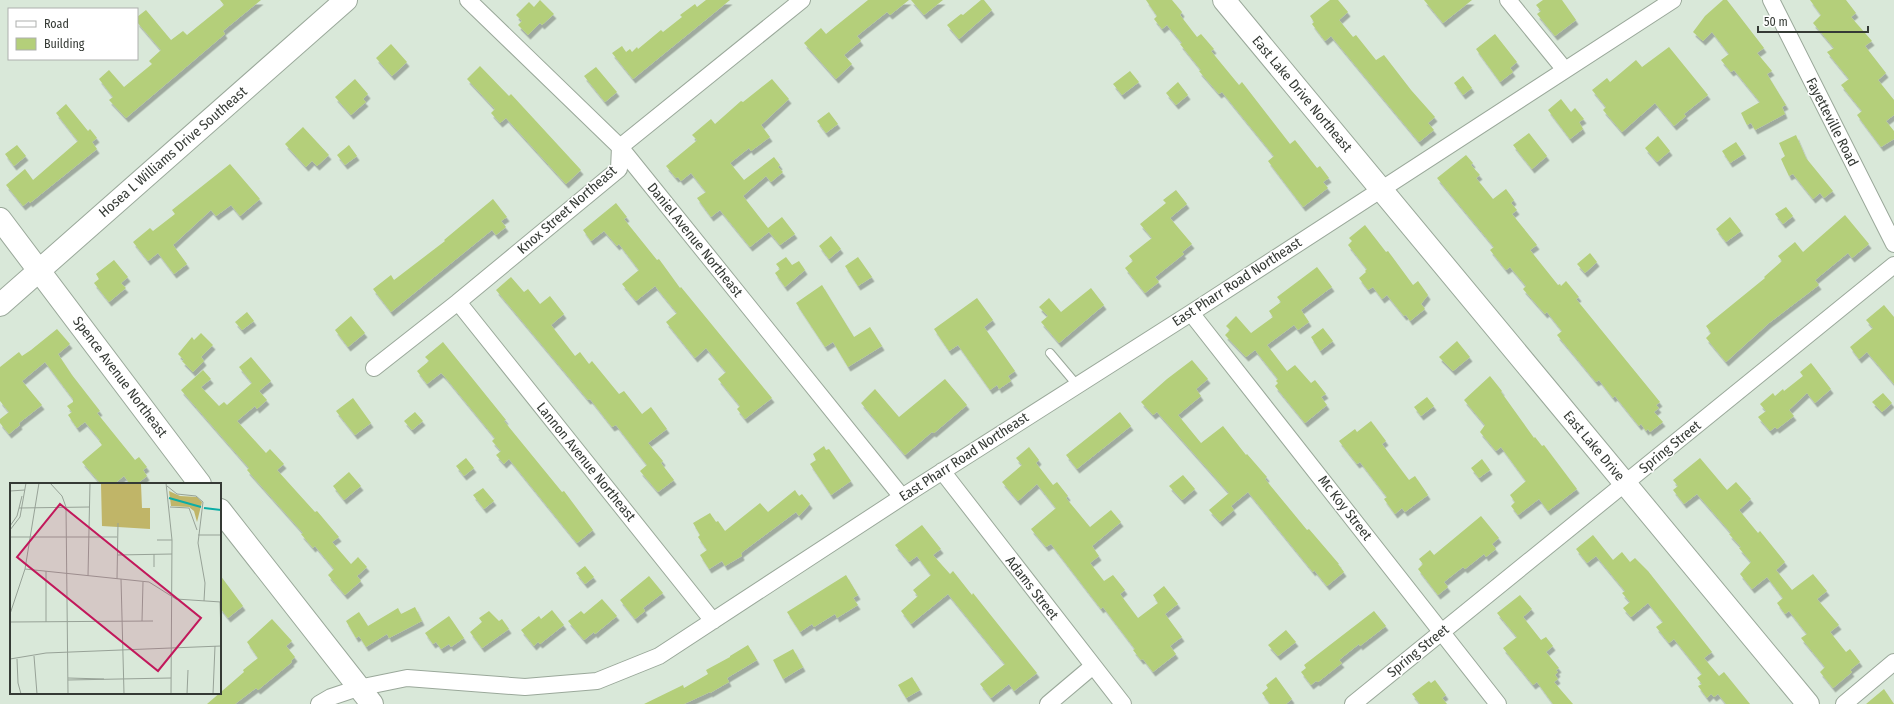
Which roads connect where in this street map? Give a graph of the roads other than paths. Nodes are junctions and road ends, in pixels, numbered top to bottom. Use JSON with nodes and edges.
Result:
{"nodes":[{"id":1,"x":346,"y":0,"type":"edge"},
{"id":2,"x":468,"y":0,"type":"edge"},
{"id":3,"x":802,"y":0,"type":"edge"},
{"id":4,"x":1224,"y":0,"type":"edge"},
{"id":5,"x":1508,"y":0,"type":"edge"},
{"id":6,"x":1673,"y":0,"type":"edge"},
{"id":7,"x":1771,"y":0,"type":"edge"},
{"id":8,"x":1565,"y":70,"type":"junction"},
{"id":9,"x":620,"y":147,"type":"junction"},
{"id":10,"x":1380,"y":188,"type":"junction"},
{"id":11,"x":0,"y":219,"type":"edge"},
{"id":12,"x":1894,"y":244,"type":"edge"},
{"id":13,"x":1894,"y":265,"type":"edge"},
{"id":14,"x":40,"y":270,"type":"junction"},
{"id":15,"x":458,"y":302,"type":"junction"},
{"id":16,"x":0,"y":305,"type":"edge"},
{"id":17,"x":1191,"y":313,"type":"junction"},
{"id":18,"x":1050,"y":353,"type":"dead end"},
{"id":19,"x":374,"y":368,"type":"dead end"},
{"id":20,"x":1077,"y":385,"type":"junction"},
{"id":21,"x":942,"y":471,"type":"junction"},
{"id":22,"x":199,"y":483,"type":"edge"},
{"id":23,"x":1624,"y":483,"type":"junction"},
{"id":24,"x":902,"y":497,"type":"junction"},
{"id":25,"x":221,"y":511,"type":"edge"},
{"id":26,"x":713,"y":621,"type":"junction"},
{"id":27,"x":1442,"y":632,"type":"junction"},
{"id":28,"x":1894,"y":662,"type":"edge"},
{"id":29,"x":1093,"y":666,"type":"junction"},
{"id":30,"x":358,"y":688,"type":"junction"},
{"id":31,"x":318,"y":704,"type":"edge"},
{"id":32,"x":372,"y":704,"type":"edge"},
{"id":33,"x":1048,"y":704,"type":"edge"},
{"id":34,"x":1123,"y":704,"type":"edge"},
{"id":35,"x":1353,"y":704,"type":"edge"},
{"id":36,"x":1498,"y":704,"type":"edge"},
{"id":37,"x":1808,"y":704,"type":"edge"},
{"id":38,"x":1844,"y":704,"type":"edge"}],
"edges":[{"from":1,"to":14,"type":"street","name":"Hosea L Williams Drive Southeast"},
{"from":2,"to":9,"type":"street","name":"Daniel Avenue Northeast"},
{"from":3,"to":9,"type":"street","name":"Knox Street Northeast"},
{"from":4,"to":10,"type":"street","name":"East Lake Drive Northeast"},
{"from":5,"to":8,"type":"street"},
{"from":6,"to":8,"type":"street","name":"East Pharr Road Northeast"},
{"from":7,"to":12,"type":"street","name":"Fayetteville Road"},
{"from":8,"to":10,"type":"street","name":"East Pharr Road Northeast"},
{"from":9,"to":15,"type":"street","name":"Knox Street Northeast"},
{"from":9,"to":24,"type":"street","name":"Daniel Avenue Northeast"},
{"from":10,"to":17,"type":"street","name":"East Pharr Road Northeast"},
{"from":10,"to":23,"type":"street","name":"East Lake Drive"},
{"from":11,"to":14,"type":"street","name":"Spence Avenue Northeast"},
{"from":13,"to":23,"type":"street","name":"Spring Street"},
{"from":14,"to":16,"type":"street","name":"Hosea L Williams Drive Southeast"},
{"from":14,"to":22,"type":"street","name":"Spence Avenue Northeast"},
{"from":15,"to":19,"type":"street","name":"Knox Street Northeast"},
{"from":15,"to":26,"type":"street","name":"Lannon Avenue Northeast"},
{"from":17,"to":20,"type":"street","name":"East Pharr Road Northeast"},
{"from":17,"to":27,"type":"street","name":"Mc Koy Street"},
{"from":18,"to":20,"type":"lane"},
{"from":20,"to":21,"type":"street","name":"East Pharr Road Northeast"},
{"from":21,"to":24,"type":"street","name":"East Pharr Road Northeast"},
{"from":21,"to":29,"type":"street","name":"Adams Street"},
{"from":23,"to":27,"type":"street","name":"Spring Street"},
{"from":23,"to":37,"type":"street","name":"East Lake Drive"},
{"from":24,"to":26,"type":"street","name":"East Pharr Road Northeast"},
{"from":25,"to":30,"type":"street"},
{"from":26,"to":30,"type":"street","name":"East Pharr Road Northeast"},
{"from":27,"to":35,"type":"street","name":"Spring Street"},
{"from":27,"to":36,"type":"street","name":"Mc Koy Street"},
{"from":28,"to":38,"type":"street"},
{"from":29,"to":33,"type":"street"},
{"from":29,"to":34,"type":"street","name":"Adams Street"},
{"from":30,"to":31,"type":"street","name":"East Pharr Road Northeast"},
{"from":30,"to":32,"type":"street"}]}
